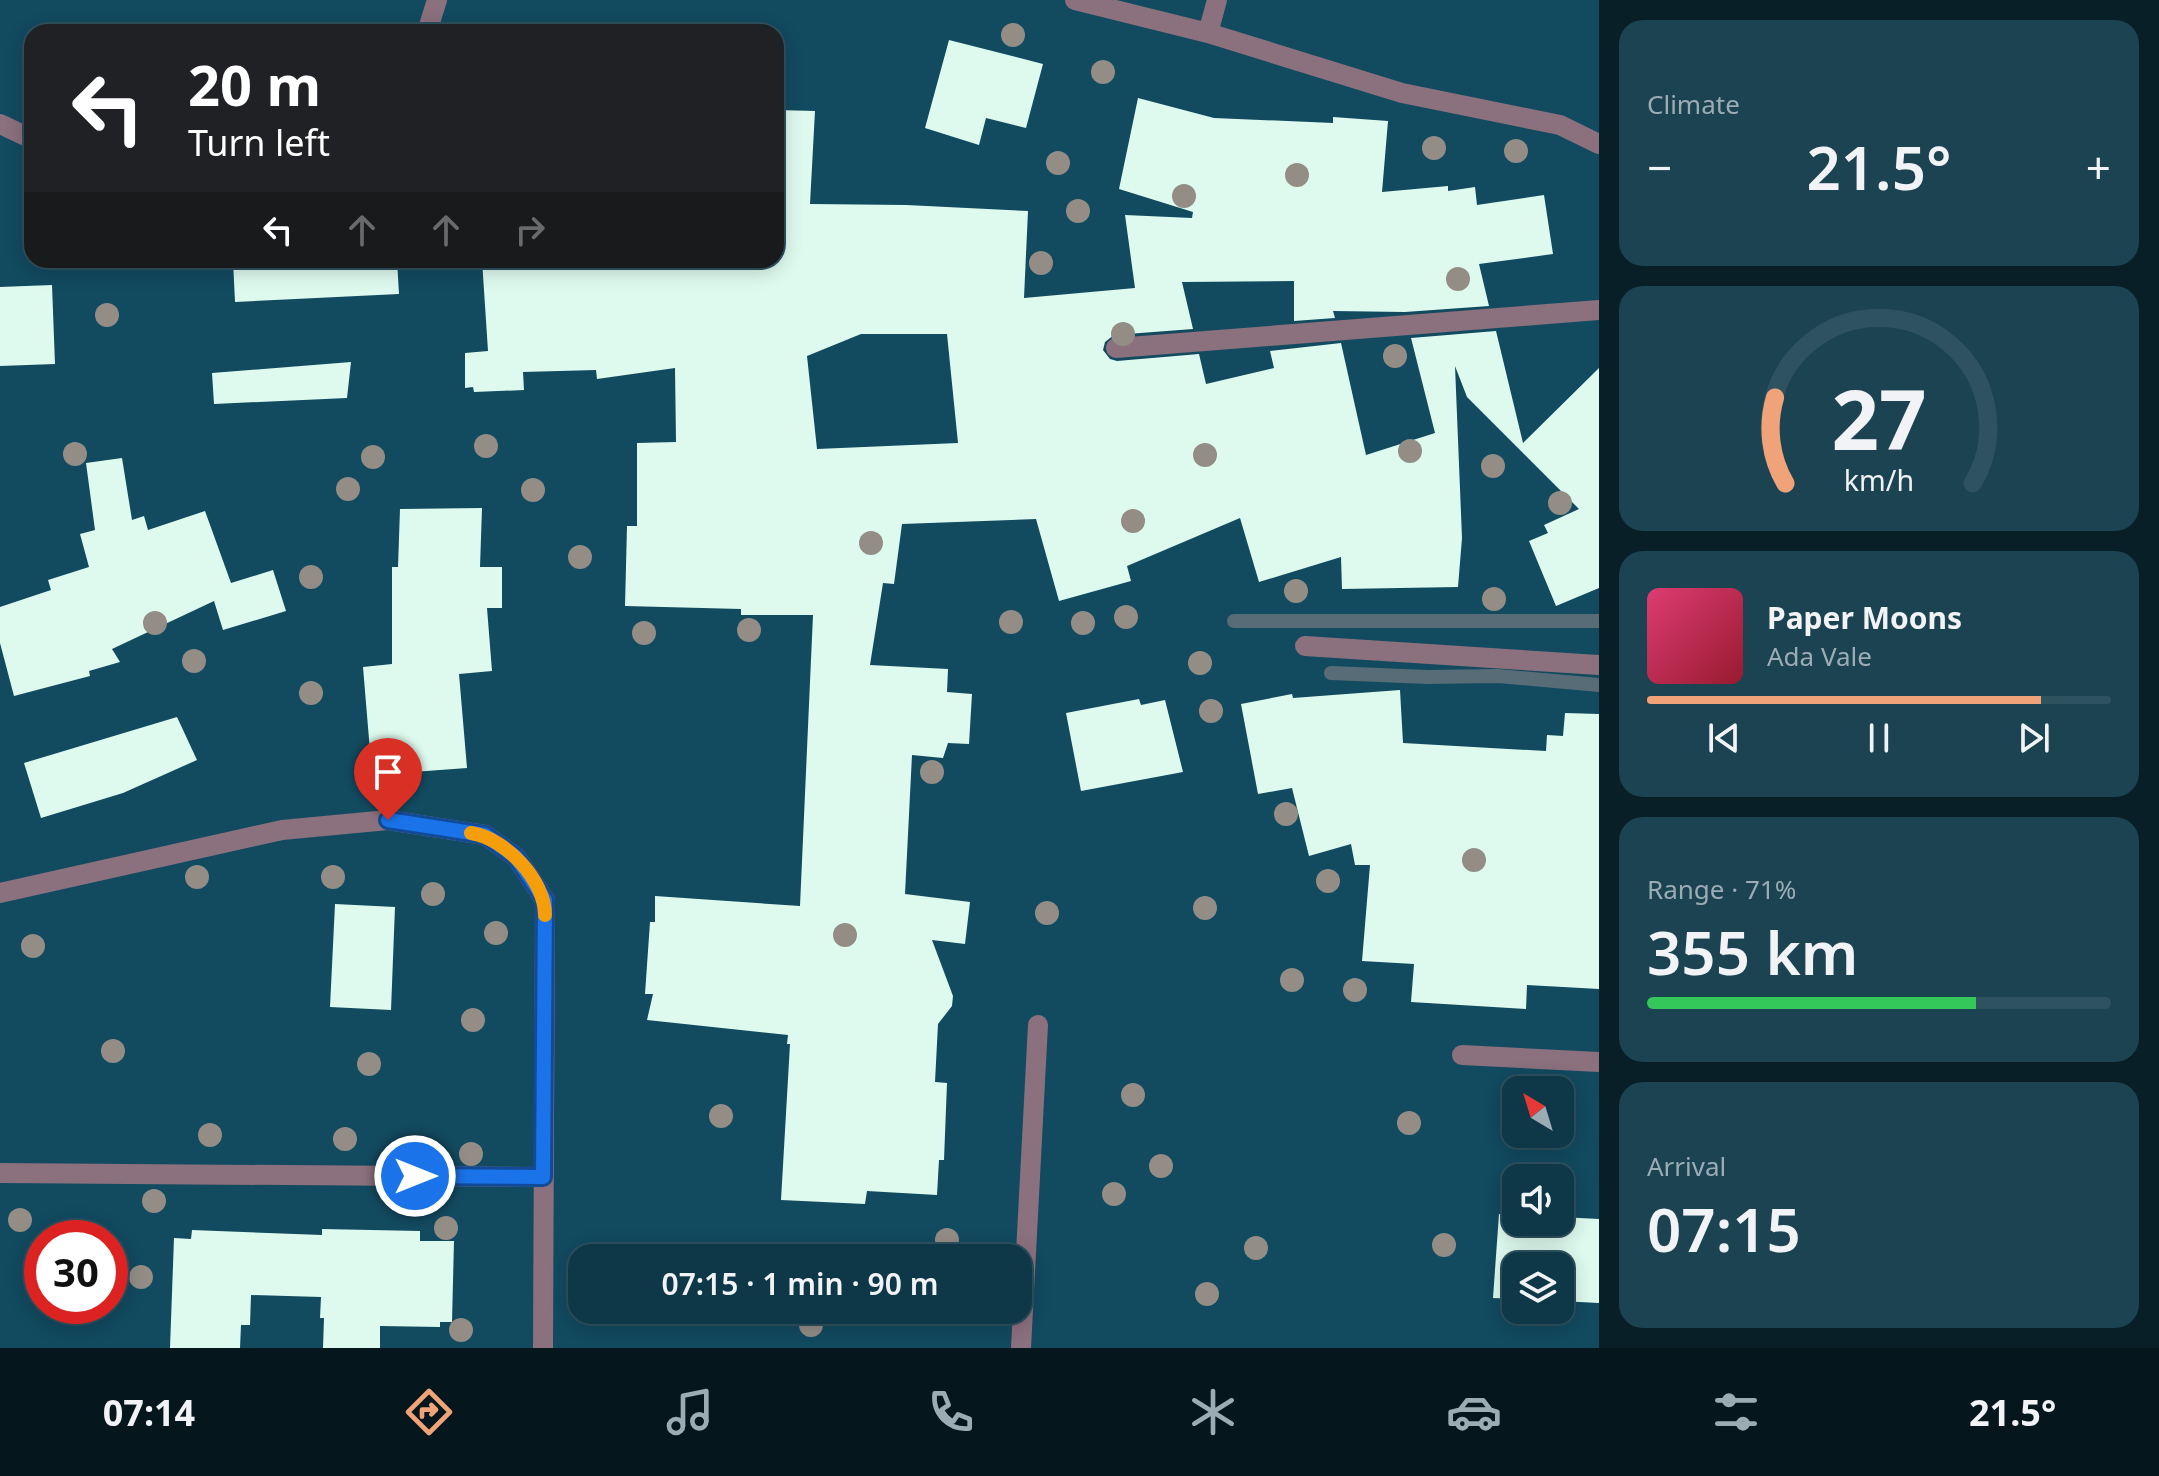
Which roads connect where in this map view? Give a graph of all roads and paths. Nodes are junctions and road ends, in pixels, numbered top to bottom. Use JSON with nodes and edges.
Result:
{"nodes":[{"id":1,"x":437,"y":0,"type":"edge"},
{"id":2,"x":1075,"y":0,"type":"edge"},
{"id":3,"x":1217,"y":0,"type":"edge"},
{"id":4,"x":430,"y":24,"type":"edge"},
{"id":5,"x":1208,"y":33,"type":"junction"},
{"id":6,"x":0,"y":124,"type":"edge"},
{"id":7,"x":24,"y":135,"type":"edge"},
{"id":8,"x":1599,"y":144,"type":"edge"},
{"id":9,"x":1599,"y":310,"type":"edge"},
{"id":10,"x":1116,"y":348,"type":"dead end"},
{"id":11,"x":1305,"y":646,"type":"dead end"},
{"id":12,"x":1599,"y":665,"type":"edge"},
{"id":13,"x":0,"y":893,"type":"edge"},
{"id":14,"x":1038,"y":1025,"type":"dead end"},
{"id":15,"x":1462,"y":1055,"type":"dead end"},
{"id":16,"x":1599,"y":1062,"type":"edge"},
{"id":17,"x":0,"y":1173,"type":"edge"},
{"id":18,"x":543,"y":1177,"type":"junction"},
{"id":19,"x":543,"y":1348,"type":"edge"},
{"id":20,"x":1021,"y":1348,"type":"edge"}],
"edges":[{"from":1,"to":4,"type":"street"},
{"from":2,"to":5,"type":"street"},
{"from":3,"to":5,"type":"street"},
{"from":5,"to":8,"type":"street"},
{"from":6,"to":7,"type":"street"},
{"from":9,"to":10,"type":"street"},
{"from":11,"to":12,"type":"street"},
{"from":13,"to":18,"type":"street"},
{"from":14,"to":20,"type":"street"},
{"from":15,"to":16,"type":"street"},
{"from":17,"to":18,"type":"street"},
{"from":18,"to":19,"type":"street"}]}
